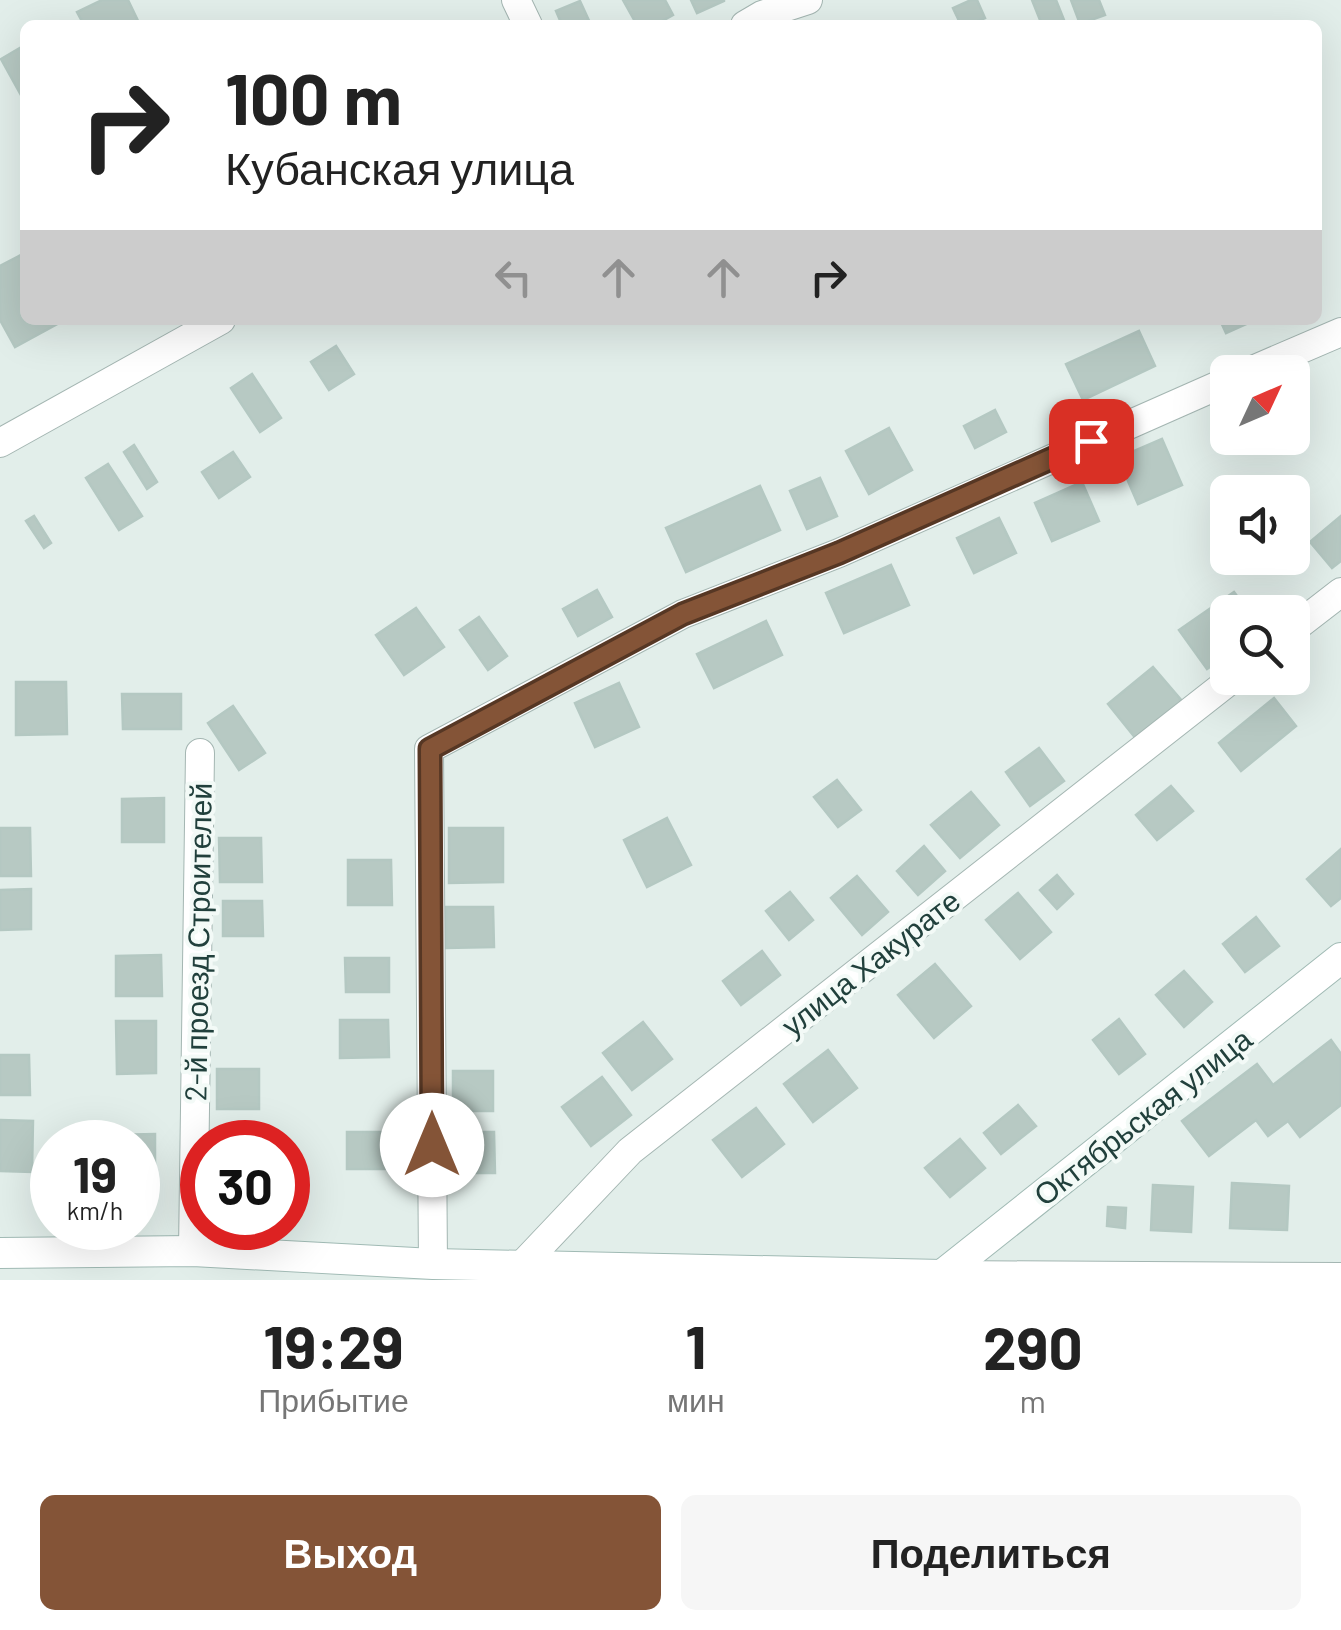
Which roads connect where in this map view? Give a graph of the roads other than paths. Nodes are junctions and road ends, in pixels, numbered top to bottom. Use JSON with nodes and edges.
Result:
{"nodes":[{"id":1,"x":808,"y":0,"type":"edge"},
{"id":2,"x":753,"y":20,"type":"edge"},
{"id":3,"x":213,"y":325,"type":"edge"},
{"id":4,"x":1341,"y":332,"type":"edge"},
{"id":5,"x":1288,"y":355,"type":"edge"},
{"id":6,"x":1210,"y":390,"type":"edge"},
{"id":7,"x":0,"y":443,"type":"edge"},
{"id":8,"x":1341,"y":592,"type":"edge"},
{"id":9,"x":1310,"y":616,"type":"edge"},
{"id":10,"x":1211,"y":695,"type":"edge"},
{"id":11,"x":200,"y":752,"type":"dead end"},
{"id":12,"x":1341,"y":958,"type":"edge"},
{"id":13,"x":193,"y":1251,"type":"junction"},
{"id":14,"x":0,"y":1253,"type":"edge"},
{"id":15,"x":432,"y":1264,"type":"junction"},
{"id":16,"x":523,"y":1264,"type":"junction"},
{"id":17,"x":942,"y":1275,"type":"junction"},
{"id":18,"x":1341,"y":1277,"type":"edge"}],
"edges":[{"from":1,"to":2,"type":"street"},
{"from":3,"to":7,"type":"street"},
{"from":4,"to":5,"type":"street"},
{"from":6,"to":15,"type":"street"},
{"from":8,"to":9,"type":"street"},
{"from":10,"to":16,"type":"street","name":"улица Хакурате"},
{"from":11,"to":13,"type":"street","name":"2-й проезд Строителей"},
{"from":12,"to":17,"type":"street","name":"Октябрьская улица"},
{"from":13,"to":14,"type":"street"},
{"from":13,"to":15,"type":"street"},
{"from":15,"to":16,"type":"street"},
{"from":16,"to":17,"type":"street"},
{"from":17,"to":18,"type":"street"}]}
